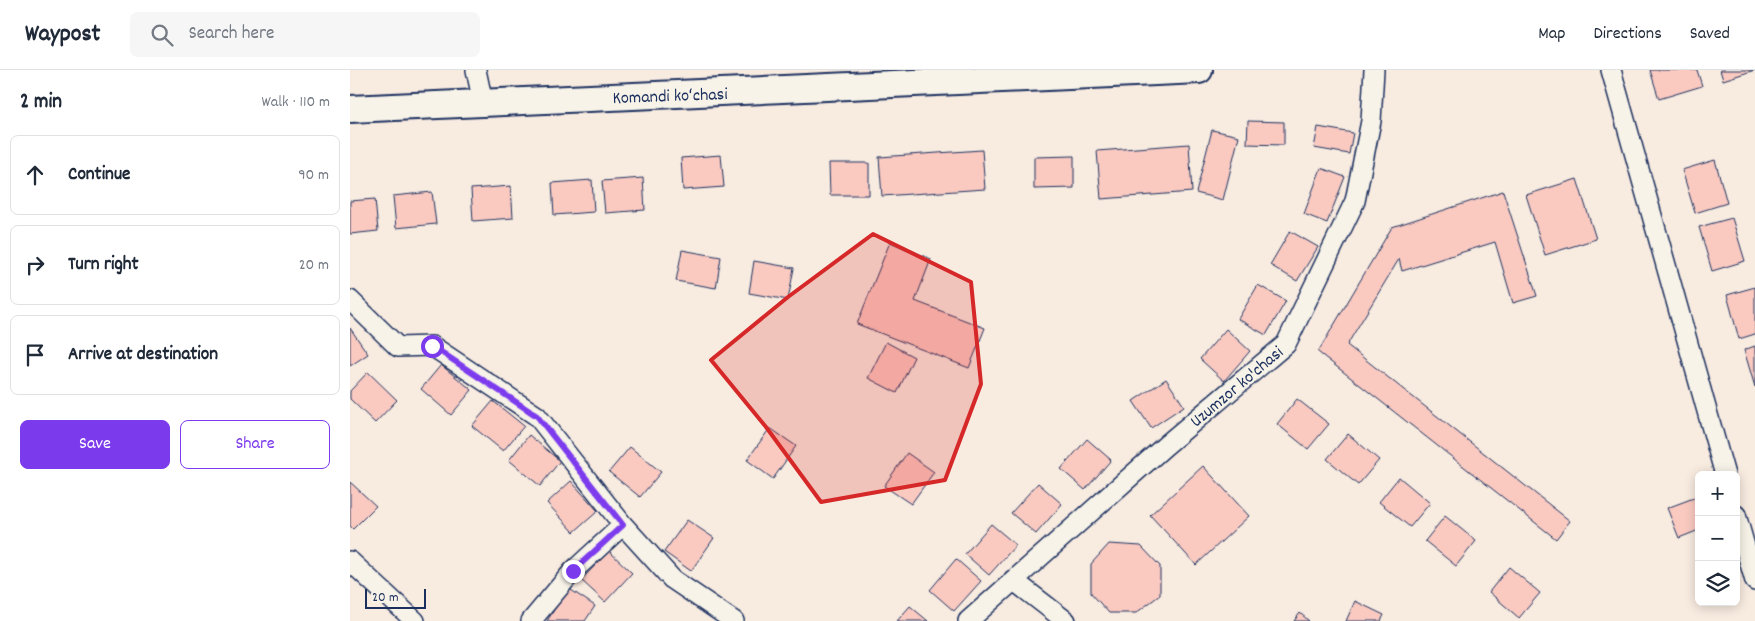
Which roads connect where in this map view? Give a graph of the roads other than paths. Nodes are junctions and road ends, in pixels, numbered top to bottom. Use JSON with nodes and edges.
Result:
{"nodes":[{"id":1,"x":476,"y":70,"type":"edge"},
{"id":2,"x":1199,"y":70,"type":"edge"},
{"id":3,"x":1374,"y":70,"type":"edge"},
{"id":4,"x":1611,"y":70,"type":"edge"},
{"id":5,"x":1108,"y":73,"type":"edge"},
{"id":6,"x":483,"y":103,"type":"junction"},
{"id":7,"x":350,"y":109,"type":"edge"},
{"id":8,"x":350,"y":300,"type":"edge"},
{"id":9,"x":1724,"y":471,"type":"edge"},
{"id":10,"x":1736,"y":516,"type":"edge"},
{"id":11,"x":623,"y":525,"type":"junction"},
{"id":12,"x":350,"y":561,"type":"edge"},
{"id":13,"x":1013,"y":580,"type":"junction"},
{"id":14,"x":1755,"y":581,"type":"edge"},
{"id":15,"x":415,"y":621,"type":"edge"},
{"id":16,"x":531,"y":621,"type":"edge"},
{"id":17,"x":734,"y":621,"type":"edge"},
{"id":18,"x":968,"y":621,"type":"edge"},
{"id":19,"x":1066,"y":621,"type":"edge"}],
"edges":[{"from":1,"to":6,"type":"street"},
{"from":2,"to":5,"type":"main road","name":"Komandi ko‘chasi"},
{"from":3,"to":13,"type":"street","name":"Uzumzor ko'chasi"},
{"from":4,"to":9,"type":"street"},
{"from":5,"to":6,"type":"main road","name":"Komandi ko‘chasi"},
{"from":6,"to":7,"type":"main road","name":"Komandi ko‘chasi"},
{"from":8,"to":11,"type":"street"},
{"from":10,"to":14,"type":"street"},
{"from":11,"to":16,"type":"street"},
{"from":11,"to":17,"type":"street"},
{"from":12,"to":15,"type":"street"},
{"from":13,"to":18,"type":"street","name":"Uzumzor ko'chasi"},
{"from":13,"to":19,"type":"street"}]}
